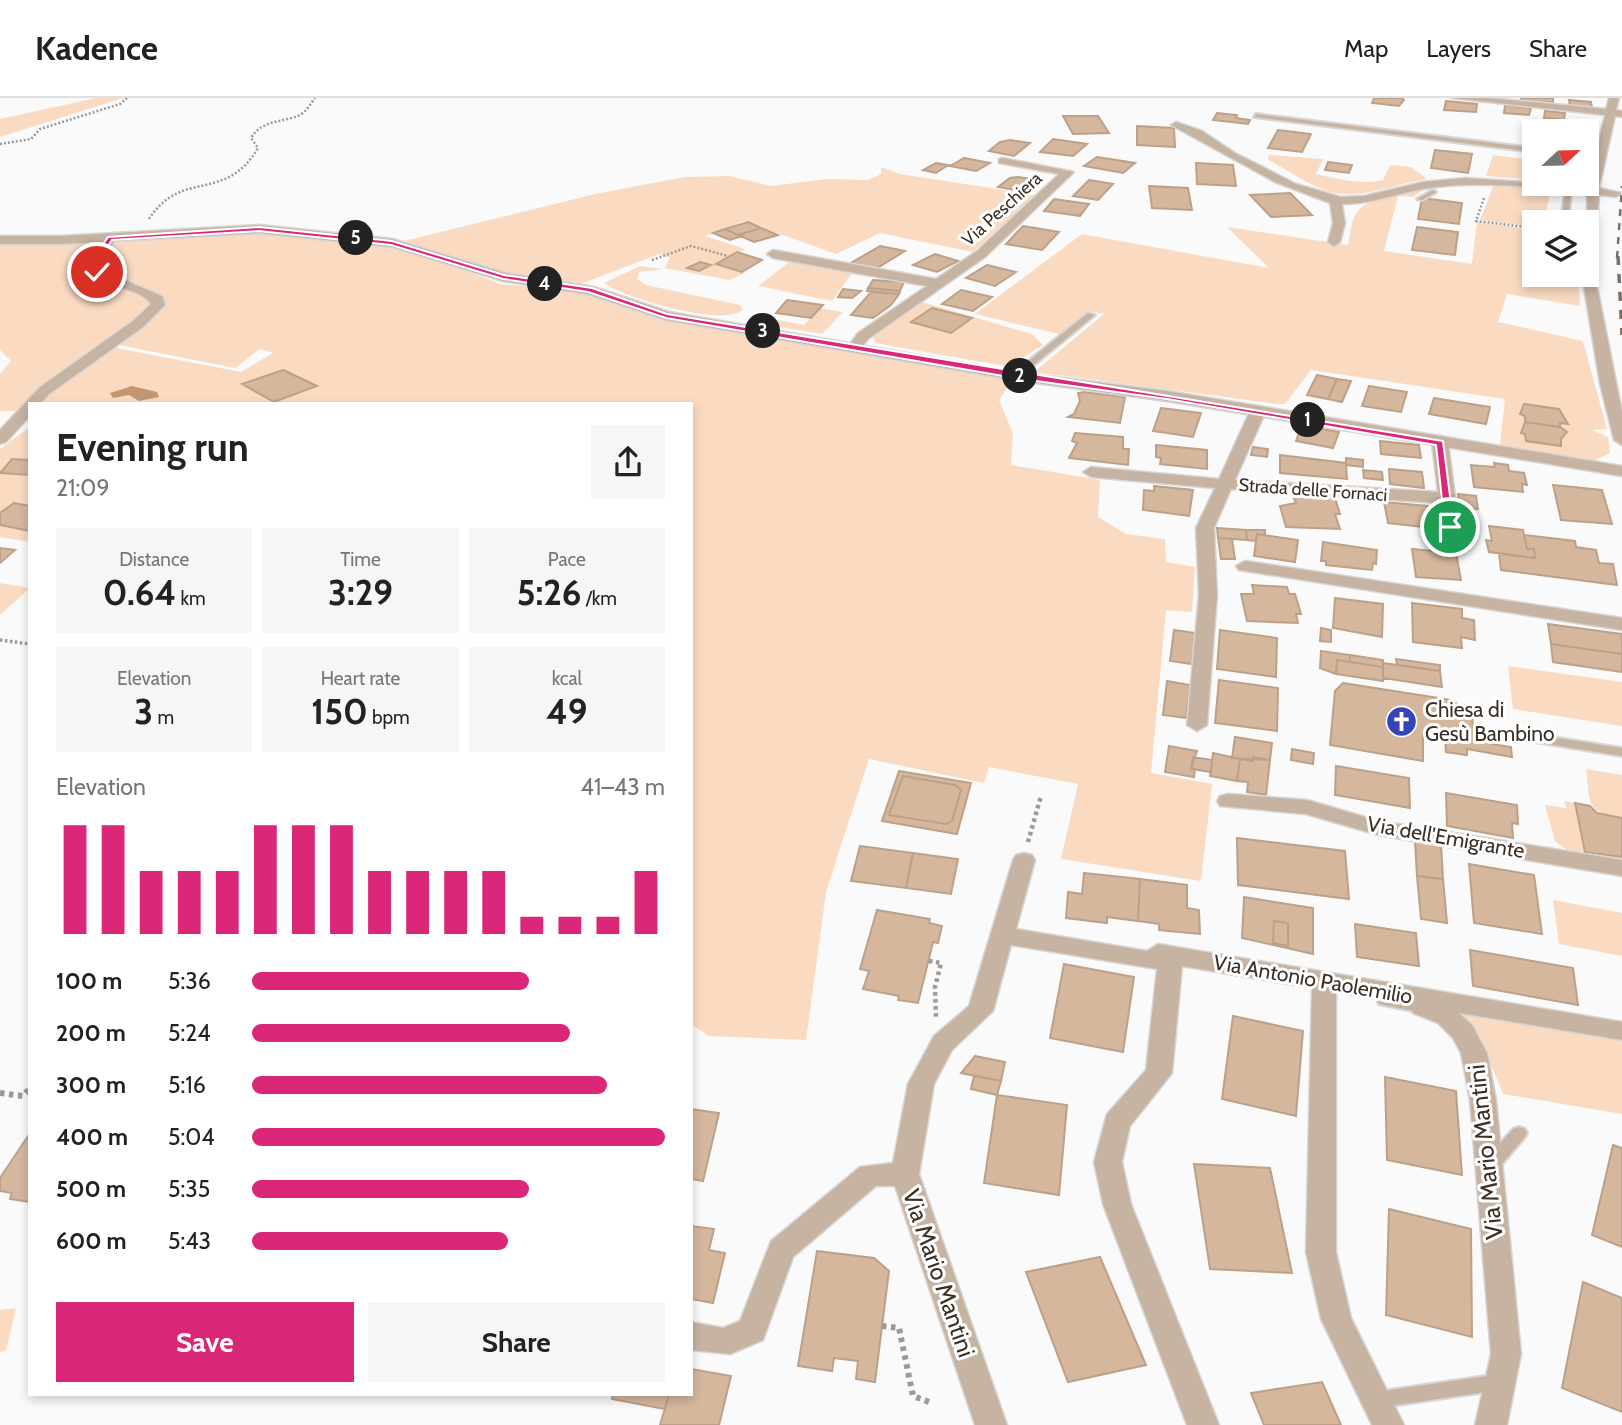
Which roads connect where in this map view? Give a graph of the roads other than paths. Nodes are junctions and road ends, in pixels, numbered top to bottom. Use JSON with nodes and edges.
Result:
{"nodes":[{"id":1,"x":1457,"y":98,"type":"edge"},
{"id":2,"x":1614,"y":98,"type":"edge"},
{"id":3,"x":1616,"y":113,"type":"edge"},
{"id":4,"x":1256,"y":116,"type":"dead end"},
{"id":5,"x":1176,"y":125,"type":"dead end"},
{"id":6,"x":1522,"y":148,"type":"edge"},
{"id":7,"x":1600,"y":158,"type":"edge"},
{"id":8,"x":1003,"y":161,"type":"dead end"},
{"id":9,"x":1522,"y":184,"type":"edge"},
{"id":10,"x":1600,"y":191,"type":"edge"},
{"id":11,"x":1433,"y":192,"type":"dead end"},
{"id":12,"x":1615,"y":193,"type":"dead end"},
{"id":13,"x":1420,"y":199,"type":"dead end"},
{"id":14,"x":1336,"y":201,"type":"junction"},
{"id":15,"x":115,"y":238,"type":"junction"},
{"id":16,"x":0,"y":240,"type":"edge"},
{"id":17,"x":1334,"y":242,"type":"dead end"},
{"id":18,"x":773,"y":254,"type":"dead end"},
{"id":19,"x":939,"y":284,"type":"junction"},
{"id":20,"x":1590,"y":287,"type":"edge"},
{"id":21,"x":1091,"y":315,"type":"dead end"},
{"id":22,"x":855,"y":348,"type":"junction"},
{"id":23,"x":1015,"y":376,"type":"junction"},
{"id":24,"x":34,"y":402,"type":"edge"},
{"id":25,"x":28,"y":409,"type":"edge"},
{"id":26,"x":1258,"y":411,"type":"junction"},
{"id":27,"x":0,"y":439,"type":"edge"},
{"id":28,"x":1622,"y":440,"type":"edge"},
{"id":29,"x":1440,"y":443,"type":"junction"},
{"id":30,"x":1586,"y":468,"type":"junction"},
{"id":31,"x":1622,"y":471,"type":"edge"},
{"id":32,"x":1091,"y":472,"type":"dead end"},
{"id":33,"x":1622,"y":479,"type":"edge"},
{"id":34,"x":1223,"y":484,"type":"junction"},
{"id":35,"x":1446,"y":498,"type":"junction"},
{"id":36,"x":1450,"y":527,"type":"dead end"},
{"id":37,"x":1245,"y":566,"type":"dead end"},
{"id":38,"x":1622,"y":624,"type":"edge"},
{"id":39,"x":1198,"y":725,"type":"dead end"},
{"id":40,"x":1539,"y":739,"type":"dead end"},
{"id":41,"x":1622,"y":752,"type":"edge"},
{"id":42,"x":1228,"y":801,"type":"dead end"},
{"id":43,"x":1024,"y":860,"type":"road end"},
{"id":44,"x":1622,"y":868,"type":"edge"},
{"id":45,"x":1003,"y":931,"type":"junction"},
{"id":46,"x":1170,"y":963,"type":"junction"},
{"id":47,"x":1324,"y":989,"type":"junction"},
{"id":48,"x":1418,"y":1006,"type":"joint"},
{"id":49,"x":1622,"y":1031,"type":"edge"},
{"id":50,"x":1518,"y":1133,"type":"dead end"},
{"id":51,"x":1487,"y":1170,"type":"junction"},
{"id":52,"x":905,"y":1174,"type":"junction"},
{"id":53,"x":693,"y":1336,"type":"edge"},
{"id":54,"x":1501,"y":1382,"type":"junction"},
{"id":55,"x":1382,"y":1413,"type":"edge"},
{"id":56,"x":991,"y":1425,"type":"edge"},
{"id":57,"x":1203,"y":1425,"type":"edge"},
{"id":58,"x":1491,"y":1425,"type":"edge"}],
"edges":[{"from":1,"to":3,"type":"street"},
{"from":2,"to":3,"type":"street"},
{"from":3,"to":7,"type":"street"},
{"from":4,"to":6,"type":"lane"},
{"from":5,"to":14,"type":"street"},
{"from":8,"to":19,"type":"street","name":"Via Peschiera"},
{"from":9,"to":14,"type":"street"},
{"from":10,"to":12,"type":"street"},
{"from":11,"to":13,"type":"lane"},
{"from":14,"to":17,"type":"street"},
{"from":15,"to":16,"type":"street"},
{"from":15,"to":22,"type":"street"},
{"from":15,"to":24,"type":"street"},
{"from":18,"to":19,"type":"street"},
{"from":19,"to":22,"type":"street","name":"Via Peschiera"},
{"from":20,"to":28,"type":"street"},
{"from":21,"to":23,"type":"lane"},
{"from":22,"to":23,"type":"street"},
{"from":23,"to":26,"type":"street"},
{"from":25,"to":27,"type":"street"},
{"from":26,"to":29,"type":"street"},
{"from":26,"to":34,"type":"street","name":"Strada delle Fornaci"},
{"from":29,"to":30,"type":"street"},
{"from":29,"to":35,"type":"street"},
{"from":30,"to":31,"type":"street"},
{"from":30,"to":33,"type":"street"},
{"from":32,"to":34,"type":"street","name":"Strada delle Fornaci"},
{"from":34,"to":35,"type":"street","name":"Strada delle Fornaci"},
{"from":34,"to":39,"type":"street","name":"Strada delle Fornaci"},
{"from":35,"to":36,"type":"street"},
{"from":37,"to":38,"type":"street"},
{"from":40,"to":41,"type":"lane"},
{"from":42,"to":44,"type":"street","name":"Via dell'Emigrante"},
{"from":43,"to":45,"type":"street","name":"Via Mario Mantini"},
{"from":45,"to":46,"type":"street","name":"Via Mario Mantini"},
{"from":45,"to":49,"type":"street","name":"Via Antonio Paolemilio"},
{"from":45,"to":52,"type":"street","name":"Via Mario Mantini"},
{"from":46,"to":47,"type":"lane","name":"Via Mario Mantini"},
{"from":46,"to":57,"type":"street"},
{"from":47,"to":48,"type":"lane","name":"Via Mario Mantini"},
{"from":47,"to":55,"type":"street"},
{"from":48,"to":51,"type":"street","name":"Via Mario Mantini"},
{"from":50,"to":51,"type":"lane"},
{"from":51,"to":54,"type":"street","name":"Via Mario Mantini"},
{"from":52,"to":53,"type":"street"},
{"from":52,"to":56,"type":"street","name":"Via Mario Mantini"},
{"from":54,"to":55,"type":"lane"},
{"from":54,"to":58,"type":"street","name":"Via Mario Mantini"}]}
